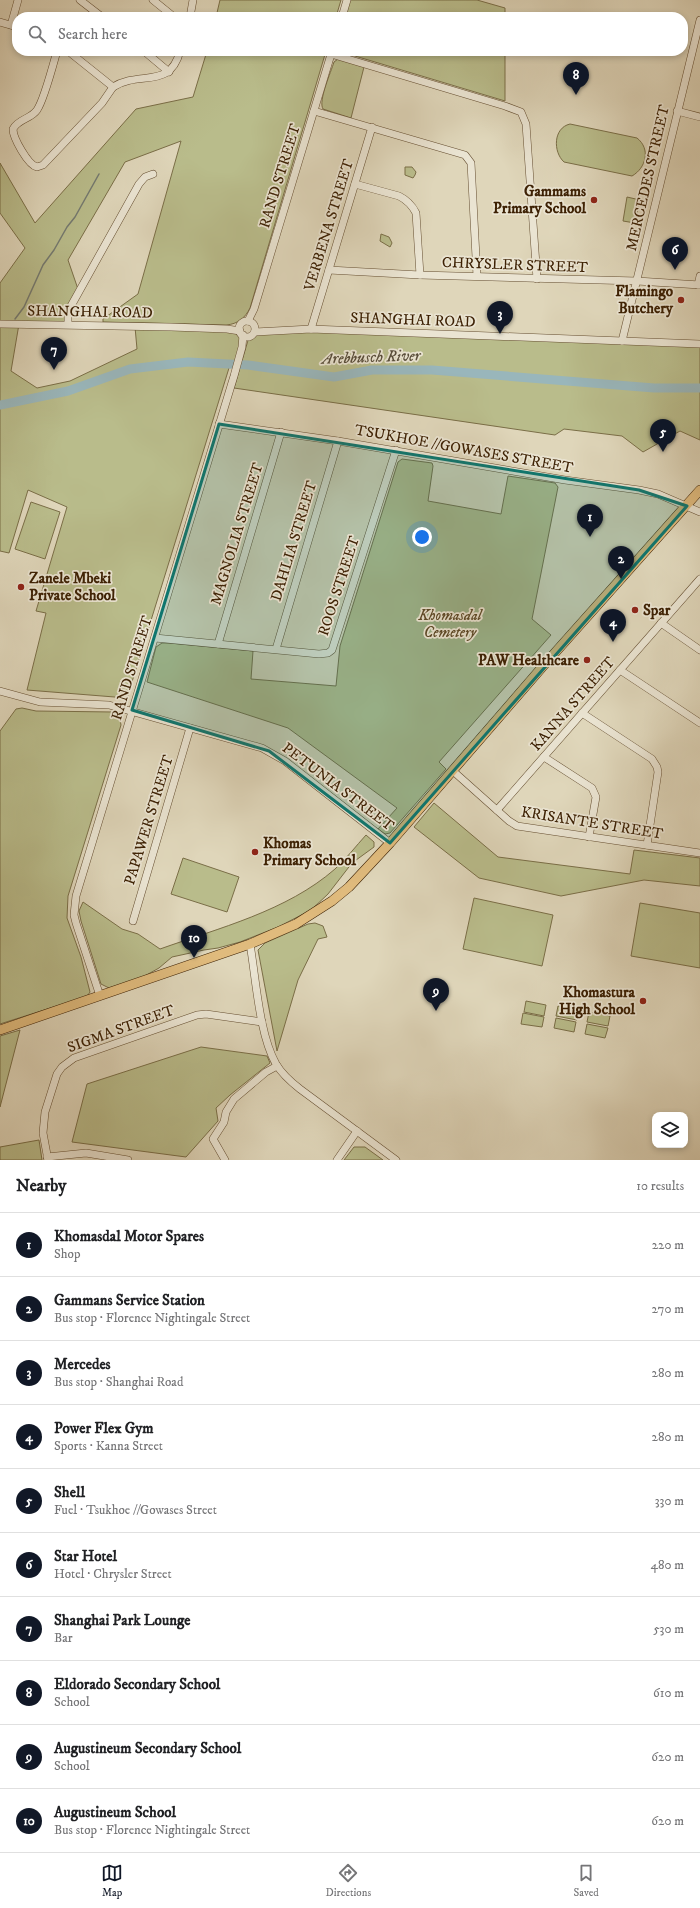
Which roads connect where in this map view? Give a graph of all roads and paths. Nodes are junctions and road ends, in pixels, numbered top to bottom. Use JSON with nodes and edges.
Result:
{"nodes":[{"id":1,"x":18,"y":0,"type":"edge"},
{"id":2,"x":80,"y":0,"type":"edge"},
{"id":3,"x":153,"y":0,"type":"edge"},
{"id":4,"x":193,"y":0,"type":"edge"},
{"id":5,"x":347,"y":0,"type":"edge"},
{"id":6,"x":16,"y":12,"type":"edge"},
{"id":7,"x":96,"y":12,"type":"edge"},
{"id":8,"x":168,"y":12,"type":"edge"},
{"id":9,"x":191,"y":12,"type":"edge"},
{"id":10,"x":343,"y":12,"type":"edge"},
{"id":11,"x":700,"y":20,"type":"edge"},
{"id":12,"x":0,"y":22,"type":"edge"},
{"id":13,"x":12,"y":25,"type":"edge"},
{"id":14,"x":55,"y":56,"type":"edge"},
{"id":15,"x":74,"y":56,"type":"edge"},
{"id":16,"x":150,"y":56,"type":"edge"},
{"id":17,"x":178,"y":56,"type":"edge"},
{"id":18,"x":330,"y":56,"type":"edge"},
{"id":19,"x":341,"y":56,"type":"edge"},
{"id":20,"x":170,"y":72,"type":"junction"},
{"id":21,"x":113,"y":87,"type":"junction"},
{"id":22,"x":314,"y":111,"type":"junction"},
{"id":23,"x":677,"y":111,"type":"junction"},
{"id":24,"x":700,"y":117,"type":"edge"},
{"id":25,"x":372,"y":127,"type":"junction"},
{"id":26,"x":153,"y":174,"type":"dead end"},
{"id":27,"x":355,"y":184,"type":"junction"},
{"id":28,"x":329,"y":270,"type":"junction"},
{"id":29,"x":420,"y":275,"type":"junction"},
{"id":30,"x":477,"y":276,"type":"junction"},
{"id":31,"x":700,"y":276,"type":"edge"},
{"id":32,"x":537,"y":279,"type":"junction"},
{"id":33,"x":637,"y":281,"type":"junction"},
{"id":34,"x":699,"y":285,"type":"edge"},
{"id":35,"x":0,"y":324,"type":"edge"},
{"id":36,"x":68,"y":324,"type":"junction"},
{"id":37,"x":248,"y":329,"type":"junction"},
{"id":38,"x":311,"y":329,"type":"junction"},
{"id":39,"x":622,"y":341,"type":"junction"},
{"id":40,"x":700,"y":344,"type":"edge"},
{"id":41,"x":219,"y":424,"type":"junction"},
{"id":42,"x":281,"y":432,"type":"junction"},
{"id":43,"x":338,"y":441,"type":"junction"},
{"id":44,"x":396,"y":450,"type":"junction"},
{"id":45,"x":700,"y":490,"type":"edge"},
{"id":46,"x":687,"y":506,"type":"junction"},
{"id":47,"x":700,"y":512,"type":"edge"},
{"id":48,"x":700,"y":579,"type":"edge"},
{"id":49,"x":661,"y":624,"type":"junction"},
{"id":50,"x":154,"y":638,"type":"junction"},
{"id":51,"x":218,"y":644,"type":"junction"},
{"id":52,"x":276,"y":649,"type":"junction"},
{"id":53,"x":700,"y":650,"type":"edge"},
{"id":54,"x":620,"y":670,"type":"junction"},
{"id":55,"x":0,"y":691,"type":"edge"},
{"id":56,"x":132,"y":710,"type":"junction"},
{"id":57,"x":582,"y":713,"type":"junction"},
{"id":58,"x":700,"y":723,"type":"edge"},
{"id":59,"x":190,"y":728,"type":"junction"},
{"id":60,"x":544,"y":757,"type":"junction"},
{"id":61,"x":453,"y":771,"type":"junction"},
{"id":62,"x":497,"y":810,"type":"junction"},
{"id":63,"x":589,"y":837,"type":"junction"},
{"id":64,"x":390,"y":843,"type":"junction"},
{"id":65,"x":647,"y":845,"type":"junction"},
{"id":66,"x":700,"y":853,"type":"edge"},
{"id":67,"x":133,"y":921,"type":"dead end"},
{"id":68,"x":250,"y":944,"type":"junction"},
{"id":69,"x":100,"y":996,"type":"junction"},
{"id":70,"x":262,"y":1022,"type":"junction"},
{"id":71,"x":0,"y":1030,"type":"edge"},
{"id":72,"x":277,"y":1066,"type":"junction"},
{"id":73,"x":357,"y":1131,"type":"junction"},
{"id":74,"x":47,"y":1159,"type":"edge"},
{"id":75,"x":118,"y":1159,"type":"edge"},
{"id":76,"x":128,"y":1160,"type":"edge"},
{"id":77,"x":225,"y":1160,"type":"edge"},
{"id":78,"x":337,"y":1160,"type":"edge"},
{"id":79,"x":396,"y":1160,"type":"edge"}],
"edges":[{"from":1,"to":6,"type":"street"},
{"from":2,"to":7,"type":"street"},
{"from":3,"to":8,"type":"street"},
{"from":4,"to":9,"type":"street"},
{"from":5,"to":10,"type":"street"},
{"from":11,"to":23,"type":"street","name":"MERCEDES STREET"},
{"from":12,"to":13,"type":"street"},
{"from":14,"to":21,"type":"street"},
{"from":15,"to":21,"type":"street"},
{"from":16,"to":20,"type":"street"},
{"from":17,"to":20,"type":"street"},
{"from":18,"to":22,"type":"street","name":"RAND STREET"},
{"from":19,"to":32,"type":"street"},
{"from":20,"to":21,"type":"street"},
{"from":22,"to":25,"type":"street"},
{"from":22,"to":37,"type":"street","name":"RAND STREET"},
{"from":23,"to":24,"type":"street"},
{"from":23,"to":33,"type":"street","name":"MERCEDES STREET"},
{"from":25,"to":27,"type":"street","name":"VERBENA STREET"},
{"from":25,"to":30,"type":"street"},
{"from":26,"to":36,"type":"street"},
{"from":27,"to":28,"type":"street","name":"VERBENA STREET"},
{"from":27,"to":29,"type":"street"},
{"from":28,"to":29,"type":"street","name":"CHRYSLER STREET"},
{"from":28,"to":38,"type":"street","name":"VERBENA STREET"},
{"from":29,"to":30,"type":"street","name":"CHRYSLER STREET"},
{"from":30,"to":32,"type":"street","name":"CHRYSLER STREET"},
{"from":31,"to":34,"type":"street"},
{"from":32,"to":33,"type":"street","name":"CHRYSLER STREET"},
{"from":33,"to":34,"type":"street","name":"CHRYSLER STREET"},
{"from":33,"to":39,"type":"street","name":"MERCEDES STREET"},
{"from":35,"to":36,"type":"street","name":"SHANGHAI ROAD"},
{"from":36,"to":37,"type":"street","name":"SHANGHAI ROAD"},
{"from":37,"to":38,"type":"street","name":"SHANGHAI ROAD"},
{"from":37,"to":41,"type":"street","name":"RAND STREET"},
{"from":38,"to":39,"type":"street","name":"SHANGHAI ROAD"},
{"from":39,"to":40,"type":"street","name":"SHANGHAI ROAD"},
{"from":41,"to":42,"type":"street","name":"TSUKHOE //GOWASES STREET"},
{"from":41,"to":50,"type":"street","name":"RAND STREET"},
{"from":42,"to":43,"type":"street","name":"TSUKHOE //GOWASES STREET"},
{"from":42,"to":51,"type":"street","name":"MAGNOLIA STREET"},
{"from":43,"to":44,"type":"street","name":"TSUKHOE //GOWASES STREET"},
{"from":43,"to":52,"type":"street","name":"DAHLIA STREET"},
{"from":44,"to":46,"type":"street","name":"TSUKHOE //GOWASES STREET"},
{"from":44,"to":52,"type":"street","name":"ROOS STREET"},
{"from":45,"to":46,"type":"main road"},
{"from":46,"to":47,"type":"street","name":"TSUKHOE //GOWASES STREET"},
{"from":46,"to":61,"type":"main road"},
{"from":48,"to":49,"type":"street","name":"KANNA STREET"},
{"from":49,"to":53,"type":"street"},
{"from":49,"to":54,"type":"street","name":"KANNA STREET"},
{"from":50,"to":51,"type":"street","name":"ROOS STREET"},
{"from":50,"to":56,"type":"street","name":"RAND STREET"},
{"from":51,"to":52,"type":"street","name":"ROOS STREET"},
{"from":54,"to":57,"type":"street","name":"KANNA STREET"},
{"from":54,"to":58,"type":"street"},
{"from":55,"to":56,"type":"street","name":"PETUNIA STREET"},
{"from":56,"to":59,"type":"street","name":"PETUNIA STREET"},
{"from":56,"to":69,"type":"street","name":"RAND STREET"},
{"from":57,"to":60,"type":"street","name":"KANNA STREET"},
{"from":57,"to":65,"type":"street"},
{"from":59,"to":64,"type":"street","name":"PETUNIA STREET"},
{"from":59,"to":67,"type":"street","name":"PAPAWER STREET"},
{"from":60,"to":62,"type":"street","name":"KANNA STREET"},
{"from":60,"to":63,"type":"street"},
{"from":61,"to":62,"type":"street","name":"KRISANTE STREET"},
{"from":61,"to":64,"type":"main road"},
{"from":62,"to":63,"type":"street","name":"KRISANTE STREET"},
{"from":63,"to":65,"type":"street","name":"KRISANTE STREET"},
{"from":64,"to":68,"type":"main road"},
{"from":65,"to":66,"type":"street","name":"KRISANTE STREET"},
{"from":68,"to":69,"type":"main road"},
{"from":68,"to":70,"type":"street"},
{"from":69,"to":71,"type":"main road"},
{"from":70,"to":72,"type":"street"},
{"from":70,"to":74,"type":"street","name":"SIGMA STREET"},
{"from":72,"to":73,"type":"street"},
{"from":72,"to":77,"type":"street"},
{"from":73,"to":78,"type":"street"},
{"from":73,"to":79,"type":"street"},
{"from":74,"to":75,"type":"street"},
{"from":75,"to":76,"type":"street"}]}
